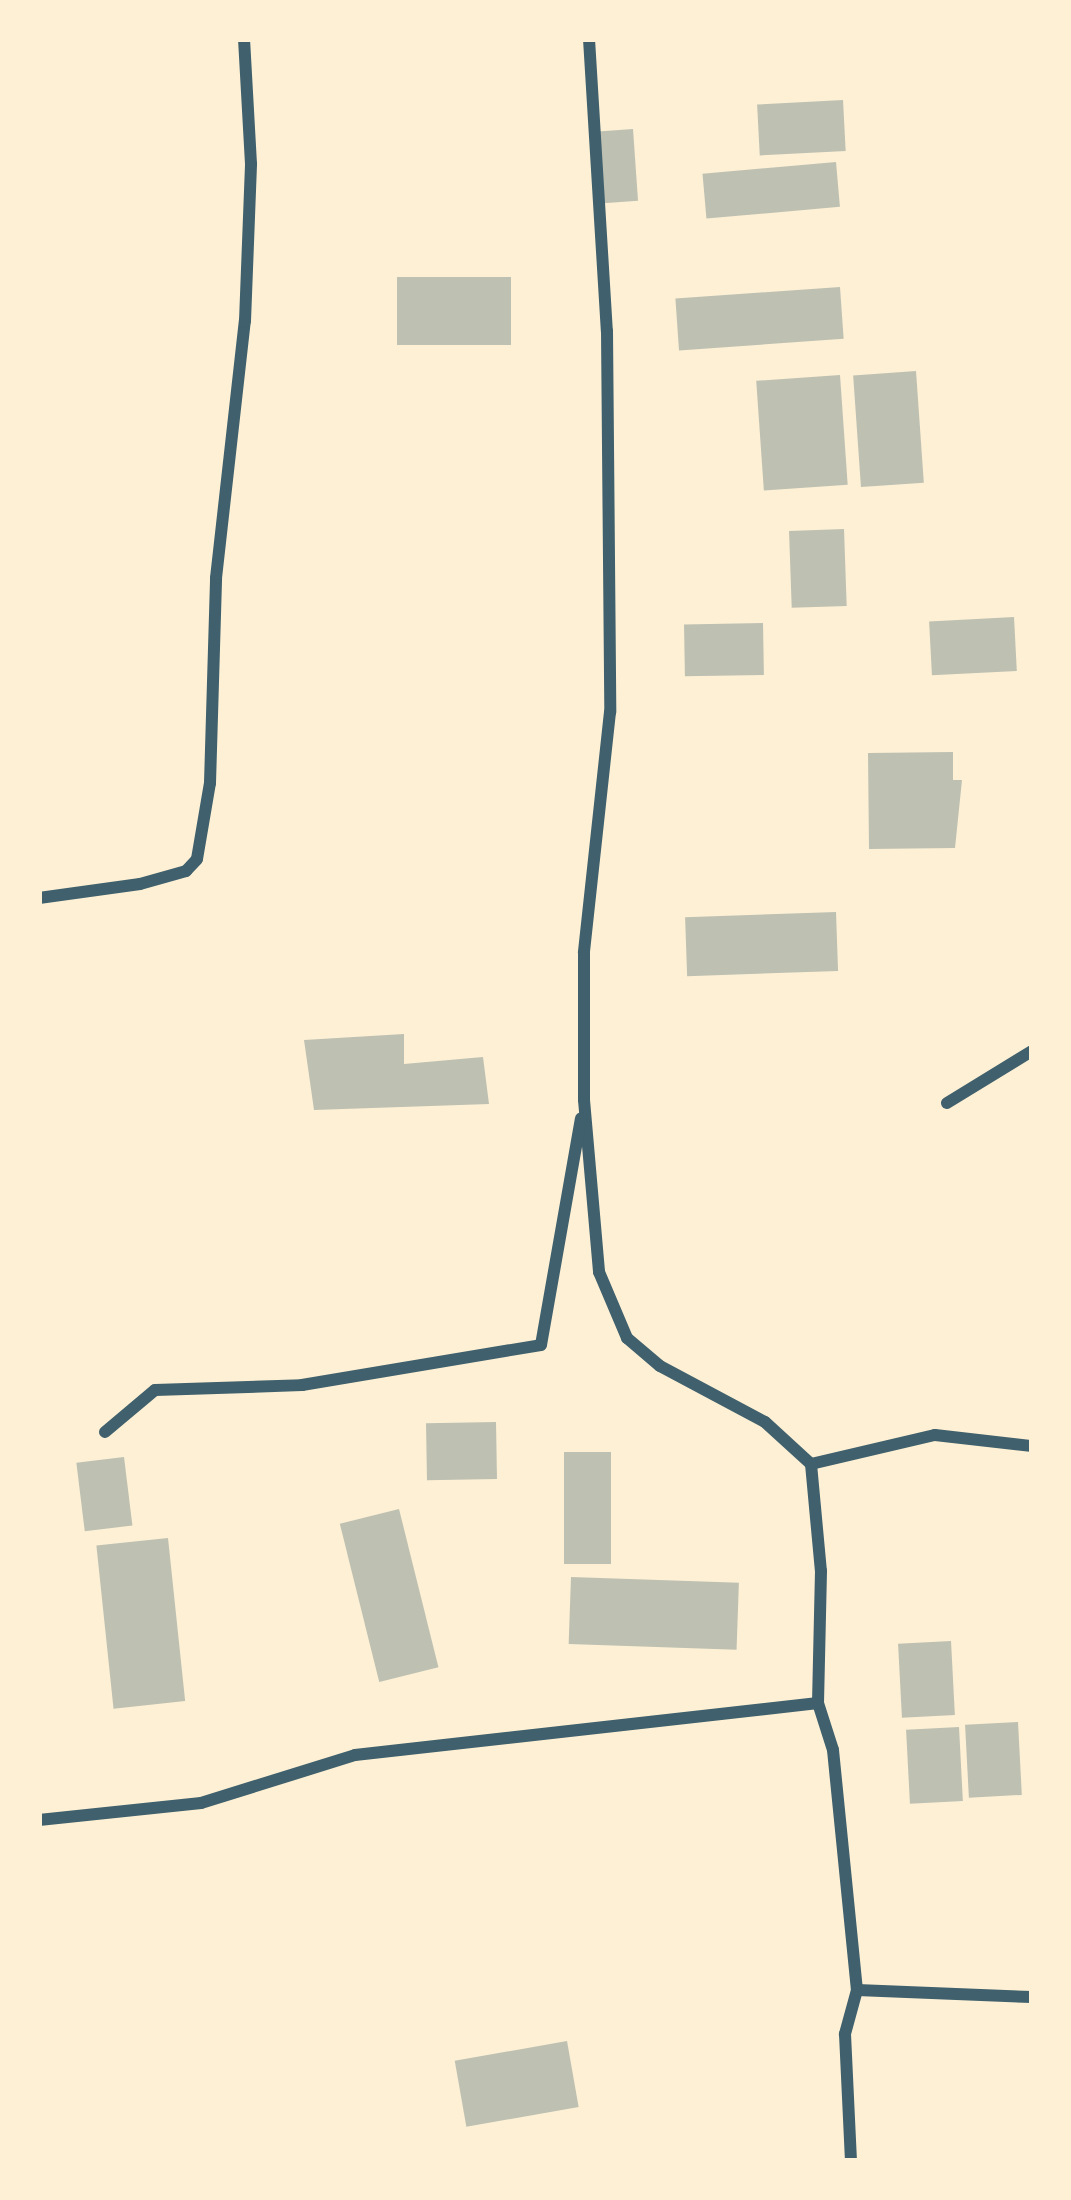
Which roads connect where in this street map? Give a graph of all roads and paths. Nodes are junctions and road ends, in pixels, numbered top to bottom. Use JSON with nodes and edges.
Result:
{"nodes":[{"id":1,"x":244,"y":39,"type":"edge"},
{"id":2,"x":589,"y":39,"type":"edge"},
{"id":3,"x":39,"y":898,"type":"edge"},
{"id":4,"x":1032,"y":1051,"type":"edge"},
{"id":5,"x":584,"y":1100,"type":"junction"},
{"id":6,"x":947,"y":1103,"type":"dead end"},
{"id":7,"x":105,"y":1432,"type":"dead end"},
{"id":8,"x":1032,"y":1446,"type":"edge"},
{"id":9,"x":812,"y":1464,"type":"junction"},
{"id":10,"x":818,"y":1703,"type":"junction"},
{"id":11,"x":39,"y":1820,"type":"edge"},
{"id":12,"x":857,"y":1990,"type":"junction"},
{"id":13,"x":1032,"y":1997,"type":"edge"},
{"id":14,"x":851,"y":2161,"type":"edge"}],
"edges":[{"from":1,"to":3,"type":"street"},
{"from":2,"to":5,"type":"street"},
{"from":4,"to":6,"type":"street"},
{"from":5,"to":7,"type":"street"},
{"from":5,"to":9,"type":"street"},
{"from":8,"to":9,"type":"street"},
{"from":9,"to":10,"type":"street"},
{"from":10,"to":11,"type":"street"},
{"from":10,"to":12,"type":"street"},
{"from":12,"to":13,"type":"street"},
{"from":12,"to":14,"type":"street"}]}
